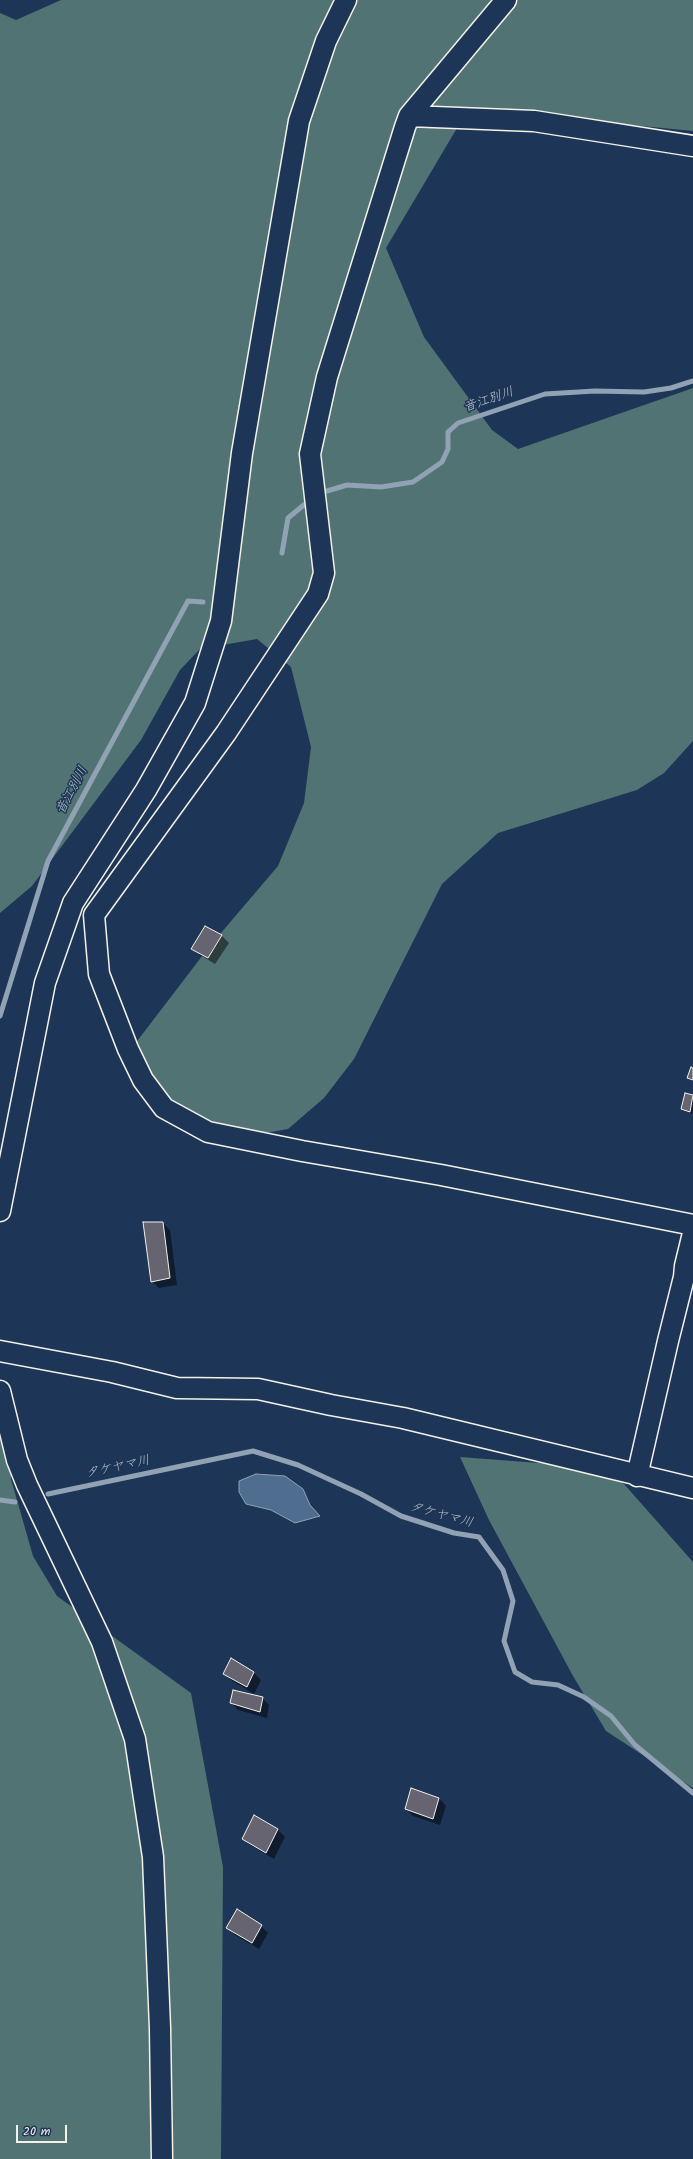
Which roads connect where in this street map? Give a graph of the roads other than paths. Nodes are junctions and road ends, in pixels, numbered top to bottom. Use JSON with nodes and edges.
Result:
{"nodes":[{"id":1,"x":346,"y":0,"type":"edge"},
{"id":2,"x":506,"y":0,"type":"edge"},
{"id":3,"x":409,"y":116,"type":"junction"},
{"id":4,"x":693,"y":146,"type":"edge"},
{"id":5,"x":73,"y":903,"type":"junction"},
{"id":6,"x":94,"y":915,"type":"junction"},
{"id":7,"x":0,"y":1211,"type":"edge"},
{"id":8,"x":693,"y":1225,"type":"edge"},
{"id":9,"x":693,"y":1233,"type":"edge"},
{"id":10,"x":0,"y":1351,"type":"edge"},
{"id":11,"x":0,"y":1391,"type":"edge"},
{"id":12,"x":637,"y":1476,"type":"junction"},
{"id":13,"x":693,"y":1488,"type":"edge"},
{"id":14,"x":162,"y":2159,"type":"edge"}],
"edges":[{"from":1,"to":5,"type":"street"},
{"from":2,"to":3,"type":"street"},
{"from":3,"to":4,"type":"street"},
{"from":3,"to":6,"type":"street"},
{"from":5,"to":6,"type":"street"},
{"from":5,"to":7,"type":"street"},
{"from":6,"to":8,"type":"street"},
{"from":9,"to":12,"type":"street"},
{"from":10,"to":12,"type":"street"},
{"from":11,"to":14,"type":"street"},
{"from":12,"to":13,"type":"street"}]}
